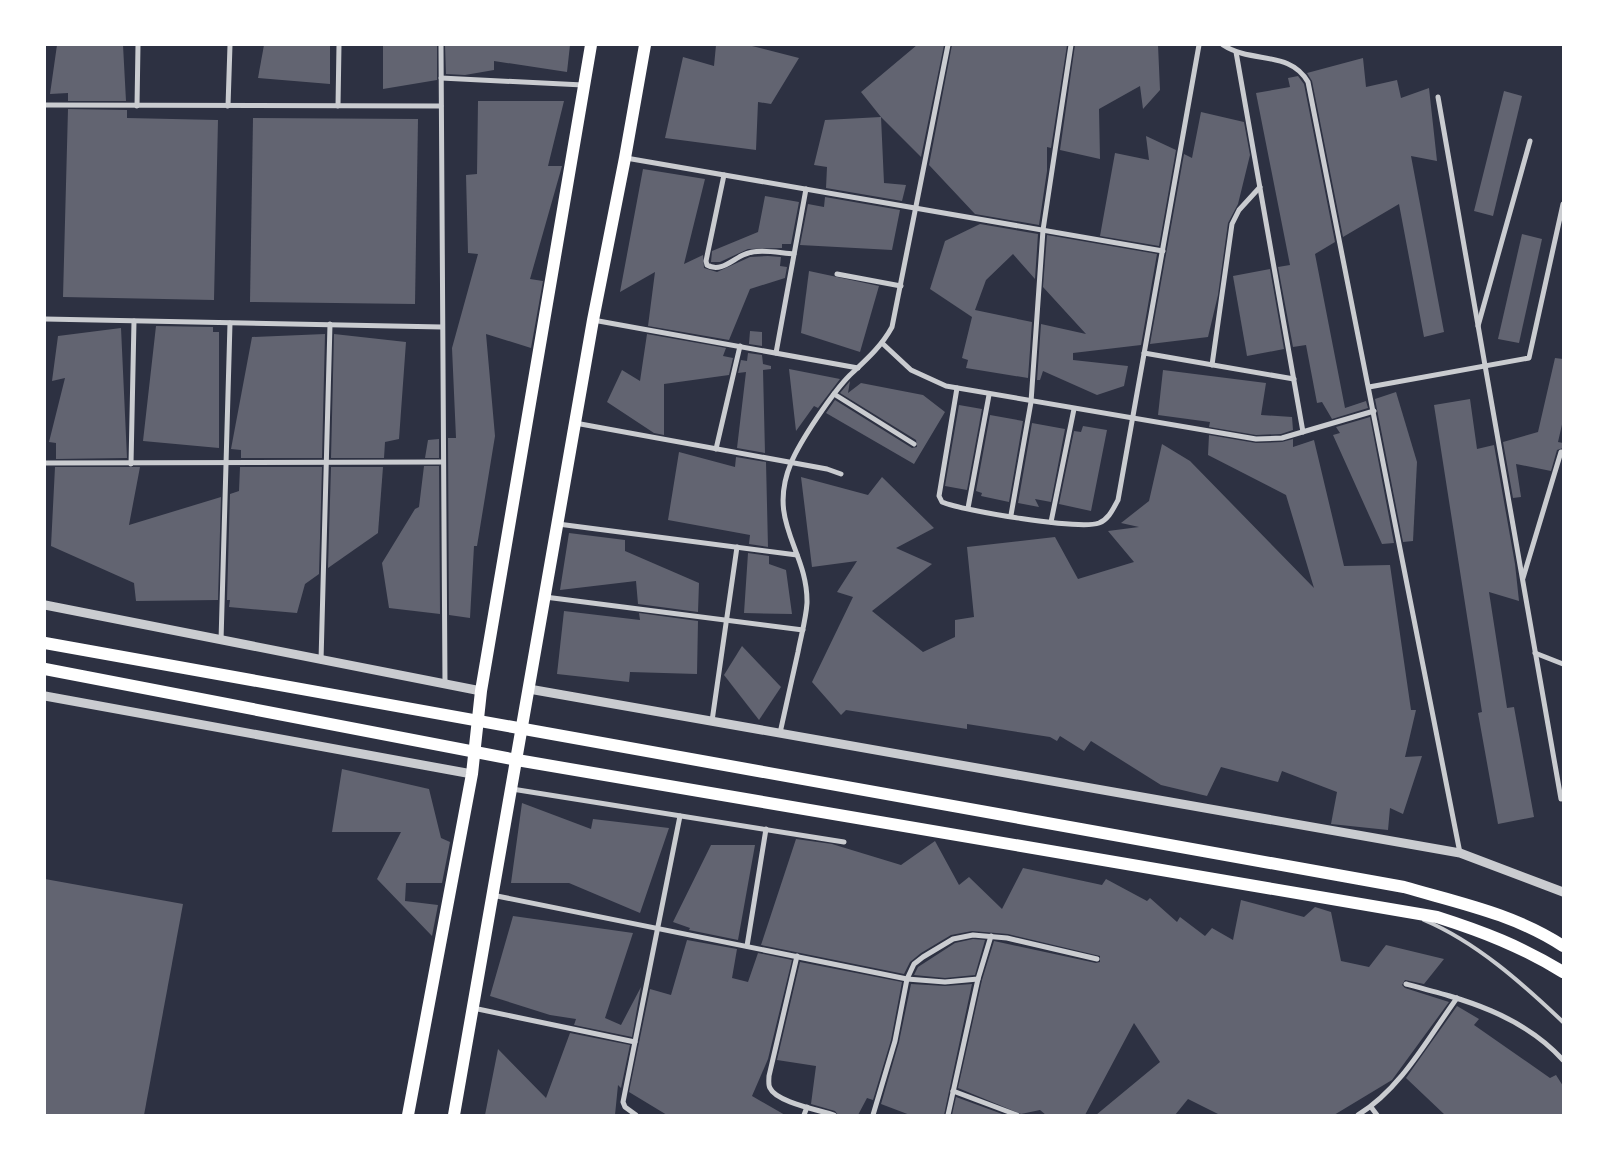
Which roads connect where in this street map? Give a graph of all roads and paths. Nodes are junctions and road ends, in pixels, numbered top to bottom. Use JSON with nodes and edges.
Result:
{"nodes":[{"id":1,"x":138,"y":45,"type":"edge"},
{"id":2,"x":230,"y":45,"type":"edge"},
{"id":3,"x":339,"y":45,"type":"edge"},
{"id":4,"x":441,"y":45,"type":"edge"},
{"id":5,"x":591,"y":45,"type":"edge"},
{"id":6,"x":645,"y":45,"type":"edge"},
{"id":7,"x":948,"y":45,"type":"edge"},
{"id":8,"x":1071,"y":45,"type":"edge"},
{"id":9,"x":1199,"y":45,"type":"edge"},
{"id":10,"x":1223,"y":45,"type":"edge"},
{"id":11,"x":1236,"y":52,"type":"junction"},
{"id":12,"x":441,"y":78,"type":"junction"},
{"id":13,"x":584,"y":86,"type":"junction"},
{"id":14,"x":1438,"y":97,"type":"dead end"},
{"id":15,"x":45,"y":104,"type":"edge"},
{"id":16,"x":137,"y":106,"type":"junction"},
{"id":17,"x":228,"y":106,"type":"junction"},
{"id":18,"x":338,"y":106,"type":"junction"},
{"id":19,"x":441,"y":106,"type":"junction"},
{"id":20,"x":1530,"y":141,"type":"dead end"},
{"id":21,"x":625,"y":158,"type":"junction"},
{"id":22,"x":724,"y":175,"type":"junction"},
{"id":23,"x":1260,"y":186,"type":"junction"},
{"id":24,"x":806,"y":189,"type":"junction"},
{"id":25,"x":1563,"y":204,"type":"edge"},
{"id":26,"x":917,"y":208,"type":"junction"},
{"id":27,"x":1043,"y":230,"type":"junction"},
{"id":28,"x":1163,"y":251,"type":"junction"},
{"id":29,"x":794,"y":254,"type":"junction"},
{"id":30,"x":836,"y":274,"type":"dead end"},
{"id":31,"x":901,"y":286,"type":"junction"},
{"id":32,"x":45,"y":319,"type":"edge"},
{"id":33,"x":593,"y":320,"type":"junction"},
{"id":34,"x":134,"y":321,"type":"junction"},
{"id":35,"x":230,"y":323,"type":"junction"},
{"id":36,"x":330,"y":324,"type":"junction"},
{"id":37,"x":442,"y":326,"type":"junction"},
{"id":38,"x":1477,"y":328,"type":"junction"},
{"id":39,"x":882,"y":343,"type":"junction"},
{"id":40,"x":740,"y":346,"type":"junction"},
{"id":41,"x":776,"y":353,"type":"junction"},
{"id":42,"x":1144,"y":353,"type":"junction"},
{"id":43,"x":1212,"y":365,"type":"junction"},
{"id":44,"x":1484,"y":367,"type":"junction"},
{"id":45,"x":858,"y":368,"type":"junction"},
{"id":46,"x":1294,"y":379,"type":"junction"},
{"id":47,"x":1369,"y":387,"type":"junction"},
{"id":48,"x":957,"y":388,"type":"junction"},
{"id":49,"x":834,"y":394,"type":"junction"},
{"id":50,"x":989,"y":394,"type":"junction"},
{"id":51,"x":1031,"y":402,"type":"junction"},
{"id":52,"x":1074,"y":409,"type":"junction"},
{"id":53,"x":1374,"y":411,"type":"junction"},
{"id":54,"x":1132,"y":419,"type":"junction"},
{"id":55,"x":575,"y":423,"type":"junction"},
{"id":56,"x":1304,"y":432,"type":"junction"},
{"id":57,"x":914,"y":444,"type":"dead end"},
{"id":58,"x":716,"y":449,"type":"junction"},
{"id":59,"x":1562,"y":452,"type":"dead end"},
{"id":60,"x":442,"y":462,"type":"junction"},
{"id":61,"x":45,"y":463,"type":"edge"},
{"id":62,"x":226,"y":463,"type":"junction"},
{"id":63,"x":326,"y":463,"type":"junction"},
{"id":64,"x":791,"y":463,"type":"junction"},
{"id":65,"x":131,"y":464,"type":"junction"},
{"id":66,"x":841,"y":474,"type":"dead end"},
{"id":67,"x":968,"y":508,"type":"junction"},
{"id":68,"x":1011,"y":515,"type":"junction"},
{"id":69,"x":1052,"y":522,"type":"junction"},
{"id":70,"x":558,"y":524,"type":"junction"},
{"id":71,"x":737,"y":547,"type":"junction"},
{"id":72,"x":797,"y":555,"type":"junction"},
{"id":73,"x":1522,"y":579,"type":"junction"},
{"id":74,"x":545,"y":597,"type":"junction"},
{"id":75,"x":45,"y":605,"type":"edge"},
{"id":76,"x":726,"y":620,"type":"junction"},
{"id":77,"x":803,"y":630,"type":"junction"},
{"id":78,"x":221,"y":641,"type":"junction"},
{"id":79,"x":45,"y":643,"type":"edge"},
{"id":80,"x":1535,"y":653,"type":"junction"},
{"id":81,"x":321,"y":661,"type":"junction"},
{"id":82,"x":1563,"y":664,"type":"edge"},
{"id":83,"x":45,"y":668,"type":"edge"},
{"id":84,"x":445,"y":684,"type":"junction"},
{"id":85,"x":529,"y":689,"type":"junction"},
{"id":86,"x":481,"y":691,"type":"junction"},
{"id":87,"x":45,"y":696,"type":"edge"},
{"id":88,"x":712,"y":721,"type":"junction"},
{"id":89,"x":780,"y":733,"type":"junction"},
{"id":90,"x":472,"y":774,"type":"junction"},
{"id":91,"x":511,"y":789,"type":"junction"},
{"id":92,"x":1561,"y":798,"type":"dead end"},
{"id":93,"x":680,"y":816,"type":"junction"},
{"id":94,"x":766,"y":829,"type":"junction"},
{"id":95,"x":844,"y":842,"type":"dead end"},
{"id":96,"x":1460,"y":853,"type":"junction"},
{"id":97,"x":1563,"y":892,"type":"edge"},
{"id":98,"x":492,"y":895,"type":"junction"},
{"id":99,"x":1408,"y":914,"type":"junction"},
{"id":100,"x":657,"y":928,"type":"junction"},
{"id":101,"x":991,"y":936,"type":"junction"},
{"id":102,"x":747,"y":946,"type":"junction"},
{"id":103,"x":1563,"y":946,"type":"edge"},
{"id":104,"x":797,"y":956,"type":"junction"},
{"id":105,"x":1097,"y":959,"type":"dead end"},
{"id":106,"x":1563,"y":972,"type":"edge"},
{"id":107,"x":907,"y":979,"type":"junction"},
{"id":108,"x":978,"y":979,"type":"junction"},
{"id":109,"x":1406,"y":984,"type":"dead end"},
{"id":110,"x":1457,"y":998,"type":"junction"},
{"id":111,"x":472,"y":1008,"type":"junction"},
{"id":112,"x":1563,"y":1022,"type":"edge"},
{"id":113,"x":635,"y":1042,"type":"junction"},
{"id":114,"x":1563,"y":1060,"type":"edge"},
{"id":115,"x":953,"y":1091,"type":"junction"},
{"id":116,"x":807,"y":1107,"type":"junction"},
{"id":117,"x":1372,"y":1107,"type":"junction"},
{"id":118,"x":408,"y":1115,"type":"edge"},
{"id":119,"x":454,"y":1115,"type":"edge"},
{"id":120,"x":636,"y":1115,"type":"edge"},
{"id":121,"x":804,"y":1115,"type":"edge"},
{"id":122,"x":834,"y":1115,"type":"edge"},
{"id":123,"x":873,"y":1115,"type":"edge"},
{"id":124,"x":948,"y":1115,"type":"edge"},
{"id":125,"x":1017,"y":1115,"type":"edge"},
{"id":126,"x":1358,"y":1115,"type":"edge"},
{"id":127,"x":1377,"y":1115,"type":"edge"}],
"edges":[{"from":1,"to":16,"type":"street"},
{"from":2,"to":17,"type":"street"},
{"from":3,"to":18,"type":"street"},
{"from":4,"to":12,"type":"street"},
{"from":5,"to":13,"type":"main road"},
{"from":6,"to":21,"type":"main road"},
{"from":7,"to":26,"type":"street"},
{"from":8,"to":27,"type":"street"},
{"from":9,"to":28,"type":"street"},
{"from":10,"to":11,"type":"street"},
{"from":11,"to":23,"type":"street"},
{"from":11,"to":47,"type":"street"},
{"from":12,"to":13,"type":"street"},
{"from":12,"to":19,"type":"street"},
{"from":13,"to":86,"type":"main road"},
{"from":14,"to":38,"type":"street"},
{"from":15,"to":16,"type":"street"},
{"from":16,"to":17,"type":"street"},
{"from":17,"to":18,"type":"street"},
{"from":18,"to":19,"type":"street"},
{"from":19,"to":37,"type":"street"},
{"from":20,"to":38,"type":"street"},
{"from":21,"to":22,"type":"street"},
{"from":21,"to":33,"type":"main road"},
{"from":22,"to":24,"type":"street"},
{"from":22,"to":29,"type":"street"},
{"from":23,"to":43,"type":"street"},
{"from":23,"to":46,"type":"street"},
{"from":24,"to":26,"type":"street"},
{"from":24,"to":29,"type":"street"},
{"from":25,"to":44,"type":"street"},
{"from":26,"to":27,"type":"street"},
{"from":26,"to":31,"type":"street"},
{"from":27,"to":28,"type":"street"},
{"from":27,"to":51,"type":"street"},
{"from":28,"to":42,"type":"street"},
{"from":29,"to":41,"type":"street"},
{"from":30,"to":31,"type":"street"},
{"from":31,"to":39,"type":"street"},
{"from":32,"to":34,"type":"street"},
{"from":33,"to":40,"type":"street"},
{"from":33,"to":55,"type":"main road"},
{"from":34,"to":35,"type":"street"},
{"from":34,"to":65,"type":"street"},
{"from":35,"to":36,"type":"street"},
{"from":35,"to":62,"type":"street"},
{"from":36,"to":37,"type":"street"},
{"from":36,"to":63,"type":"street"},
{"from":37,"to":60,"type":"street"},
{"from":38,"to":44,"type":"street"},
{"from":39,"to":45,"type":"street"},
{"from":39,"to":48,"type":"street"},
{"from":40,"to":41,"type":"street"},
{"from":40,"to":58,"type":"street"},
{"from":41,"to":45,"type":"street"},
{"from":42,"to":43,"type":"street"},
{"from":42,"to":54,"type":"street"},
{"from":43,"to":46,"type":"street"},
{"from":44,"to":47,"type":"street"},
{"from":44,"to":73,"type":"street"},
{"from":45,"to":49,"type":"street"},
{"from":46,"to":56,"type":"street"},
{"from":47,"to":53,"type":"street"},
{"from":48,"to":50,"type":"street"},
{"from":48,"to":67,"type":"street"},
{"from":49,"to":57,"type":"street"},
{"from":49,"to":64,"type":"street"},
{"from":50,"to":51,"type":"street"},
{"from":50,"to":67,"type":"street"},
{"from":51,"to":52,"type":"street"},
{"from":51,"to":68,"type":"street"},
{"from":52,"to":54,"type":"street"},
{"from":52,"to":69,"type":"street"},
{"from":53,"to":56,"type":"street"},
{"from":53,"to":96,"type":"street"},
{"from":54,"to":56,"type":"street"},
{"from":54,"to":69,"type":"street"},
{"from":55,"to":58,"type":"street"},
{"from":55,"to":70,"type":"main road"},
{"from":58,"to":64,"type":"street"},
{"from":59,"to":73,"type":"street"},
{"from":60,"to":63,"type":"street"},
{"from":60,"to":84,"type":"street"},
{"from":61,"to":65,"type":"street"},
{"from":62,"to":63,"type":"street"},
{"from":62,"to":65,"type":"street"},
{"from":62,"to":78,"type":"street"},
{"from":63,"to":81,"type":"street"},
{"from":64,"to":66,"type":"street"},
{"from":64,"to":72,"type":"street"},
{"from":67,"to":68,"type":"street"},
{"from":68,"to":69,"type":"street"},
{"from":70,"to":71,"type":"street"},
{"from":70,"to":74,"type":"main road"},
{"from":71,"to":72,"type":"street"},
{"from":71,"to":76,"type":"street"},
{"from":72,"to":77,"type":"street"},
{"from":73,"to":80,"type":"street"},
{"from":74,"to":76,"type":"street"},
{"from":74,"to":85,"type":"main road"},
{"from":75,"to":78,"type":"street"},
{"from":76,"to":77,"type":"street"},
{"from":76,"to":88,"type":"street"},
{"from":77,"to":89,"type":"street"},
{"from":78,"to":81,"type":"street"},
{"from":79,"to":103,"type":"main road"},
{"from":80,"to":82,"type":"street"},
{"from":80,"to":92,"type":"street"},
{"from":81,"to":84,"type":"street"},
{"from":83,"to":99,"type":"main road"},
{"from":84,"to":86,"type":"street"},
{"from":85,"to":88,"type":"street"},
{"from":85,"to":91,"type":"main road"},
{"from":86,"to":90,"type":"main road"},
{"from":87,"to":90,"type":"street"},
{"from":88,"to":89,"type":"street"},
{"from":89,"to":96,"type":"street"},
{"from":90,"to":118,"type":"main road"},
{"from":91,"to":93,"type":"street"},
{"from":91,"to":98,"type":"main road"},
{"from":93,"to":94,"type":"street"},
{"from":93,"to":100,"type":"street"},
{"from":94,"to":95,"type":"street"},
{"from":94,"to":102,"type":"street"},
{"from":96,"to":97,"type":"street"},
{"from":98,"to":100,"type":"street"},
{"from":98,"to":111,"type":"main road"},
{"from":99,"to":106,"type":"main road"},
{"from":99,"to":112,"type":"lane"},
{"from":100,"to":102,"type":"street"},
{"from":100,"to":113,"type":"street"},
{"from":101,"to":105,"type":"street"},
{"from":101,"to":107,"type":"street"},
{"from":101,"to":108,"type":"street"},
{"from":102,"to":104,"type":"street"},
{"from":104,"to":107,"type":"street"},
{"from":104,"to":116,"type":"street"},
{"from":107,"to":108,"type":"street"},
{"from":107,"to":123,"type":"street"},
{"from":108,"to":115,"type":"street"},
{"from":109,"to":110,"type":"street"},
{"from":110,"to":114,"type":"street"},
{"from":110,"to":117,"type":"street"},
{"from":111,"to":113,"type":"street"},
{"from":111,"to":119,"type":"main road"},
{"from":113,"to":120,"type":"street"},
{"from":115,"to":124,"type":"street"},
{"from":115,"to":125,"type":"street"},
{"from":116,"to":121,"type":"street"},
{"from":116,"to":122,"type":"street"},
{"from":117,"to":126,"type":"street"},
{"from":117,"to":127,"type":"street"}]}
